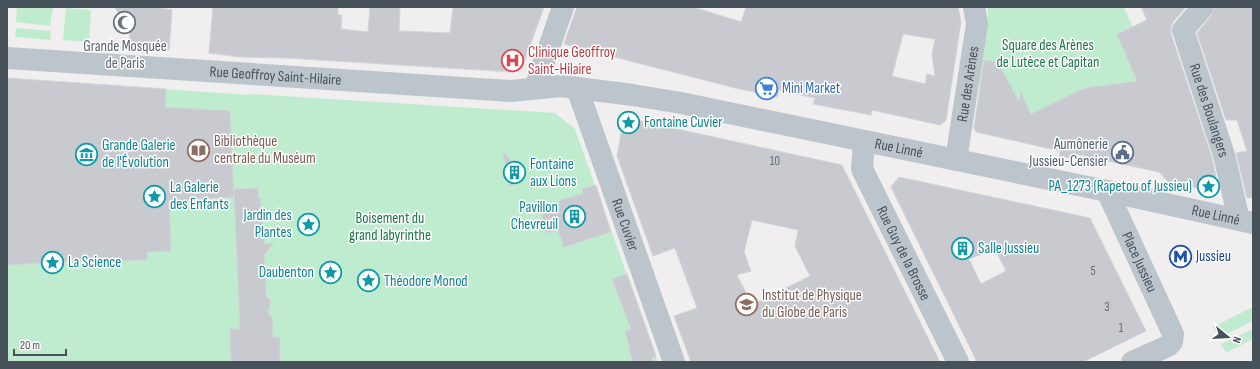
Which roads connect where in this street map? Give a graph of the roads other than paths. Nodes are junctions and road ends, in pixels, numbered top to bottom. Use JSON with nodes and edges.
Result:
{"nodes":[{"id":1,"x":563,"y":7,"type":"edge"},
{"id":2,"x":974,"y":7,"type":"edge"},
{"id":3,"x":1203,"y":7,"type":"edge"},
{"id":4,"x":7,"y":58,"type":"edge"},
{"id":5,"x":539,"y":88,"type":"junction"},
{"id":6,"x":577,"y":88,"type":"junction"},
{"id":7,"x":864,"y":141,"type":"junction"},
{"id":8,"x":956,"y":160,"type":"junction"},
{"id":9,"x":1107,"y":191,"type":"junction"},
{"id":10,"x":1246,"y":222,"type":"edge"},
{"id":11,"x":674,"y":362,"type":"edge"},
{"id":12,"x":958,"y":362,"type":"edge"},
{"id":13,"x":1132,"y":362,"type":"edge"}],
"edges":[{"from":1,"to":5,"type":"street"},
{"from":2,"to":8,"type":"street","name":"Rue des Arènes"},
{"from":3,"to":10,"type":"street","name":"Rue des Boulangers"},
{"from":4,"to":5,"type":"street","name":"Rue Geoffroy Saint-Hilaire"},
{"from":5,"to":6,"type":"street","name":"Rue Linné"},
{"from":6,"to":7,"type":"street","name":"Rue Linné"},
{"from":6,"to":11,"type":"street","name":"Rue Cuvier"},
{"from":7,"to":8,"type":"street","name":"Rue Linné"},
{"from":7,"to":12,"type":"street","name":"Rue Guy de la Brosse"},
{"from":8,"to":9,"type":"street","name":"Rue Linné"},
{"from":9,"to":10,"type":"street","name":"Rue Linné"},
{"from":9,"to":13,"type":"street","name":"Place Jussieu"}]}
